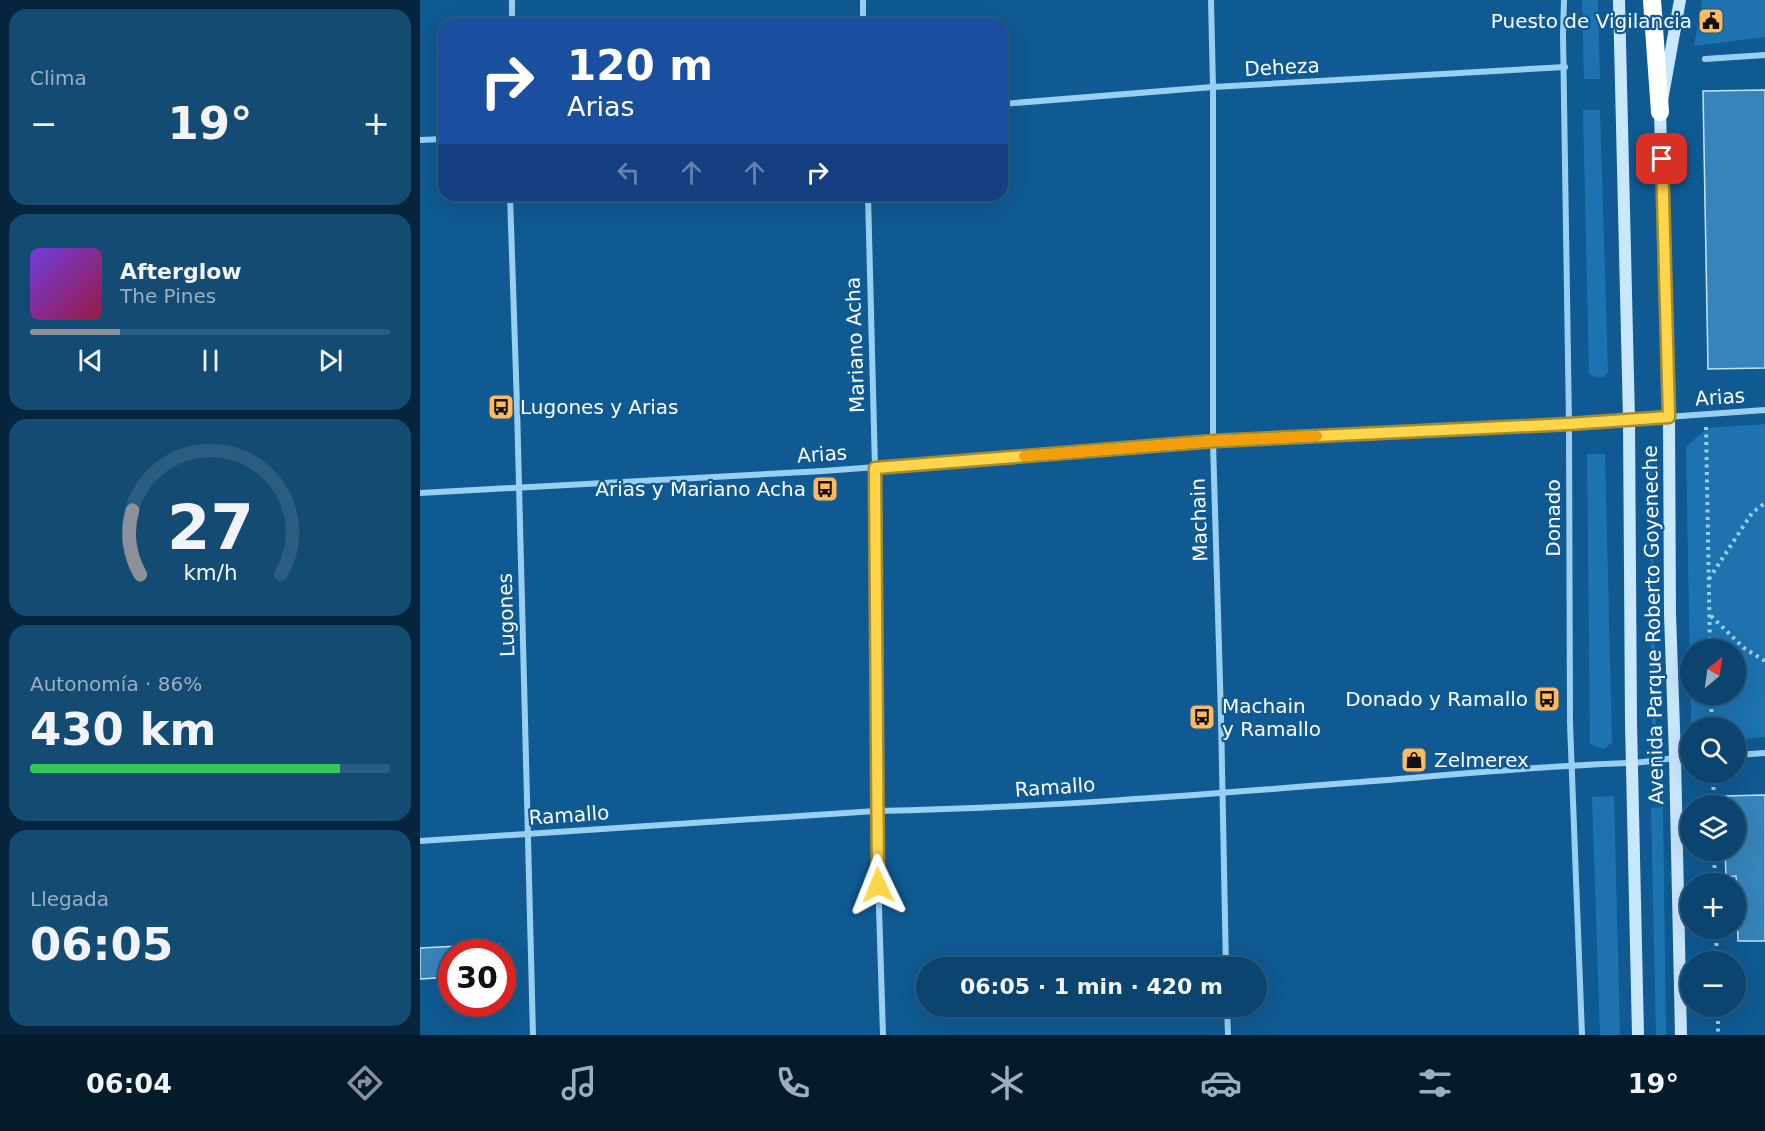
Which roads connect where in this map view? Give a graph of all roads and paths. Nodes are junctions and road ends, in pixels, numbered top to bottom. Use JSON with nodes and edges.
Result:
{"nodes":[{"id":1,"x":512,"y":0,"type":"edge"},
{"id":2,"x":863,"y":0,"type":"edge"},
{"id":3,"x":1211,"y":0,"type":"edge"},
{"id":4,"x":1564,"y":0,"type":"edge"},
{"id":5,"x":1619,"y":0,"type":"edge"},
{"id":6,"x":1652,"y":0,"type":"edge"},
{"id":7,"x":1680,"y":0,"type":"edge"},
{"id":8,"x":512,"y":18,"type":"edge"},
{"id":9,"x":863,"y":18,"type":"edge"},
{"id":10,"x":1765,"y":55,"type":"edge"},
{"id":11,"x":1706,"y":59,"type":"dead end"},
{"id":12,"x":1565,"y":67,"type":"junction"},
{"id":13,"x":1214,"y":87,"type":"junction"},
{"id":14,"x":1008,"y":104,"type":"edge"},
{"id":15,"x":1660,"y":112,"type":"junction"},
{"id":16,"x":438,"y":139,"type":"edge"},
{"id":17,"x":420,"y":140,"type":"edge"},
{"id":18,"x":510,"y":201,"type":"edge"},
{"id":19,"x":868,"y":201,"type":"edge"},
{"id":20,"x":1765,"y":410,"type":"edge"},
{"id":21,"x":1705,"y":415,"type":"junction"},
{"id":22,"x":1669,"y":417,"type":"junction"},
{"id":23,"x":1629,"y":419,"type":"junction"},
{"id":24,"x":1569,"y":424,"type":"junction"},
{"id":25,"x":1214,"y":441,"type":"junction"},
{"id":26,"x":875,"y":468,"type":"junction"},
{"id":27,"x":519,"y":489,"type":"junction"},
{"id":28,"x":420,"y":493,"type":"edge"},
{"id":29,"x":1765,"y":503,"type":"edge"},
{"id":30,"x":1709,"y":580,"type":"junction"},
{"id":31,"x":1710,"y":615,"type":"junction"},
{"id":32,"x":1710,"y":639,"type":"edge"},
{"id":33,"x":1765,"y":661,"type":"edge"},
{"id":34,"x":1765,"y":753,"type":"edge"},
{"id":35,"x":1746,"y":754,"type":"edge"},
{"id":36,"x":1675,"y":757,"type":"junction"},
{"id":37,"x":1680,"y":757,"type":"edge"},
{"id":38,"x":1631,"y":763,"type":"junction"},
{"id":39,"x":1572,"y":765,"type":"junction"},
{"id":40,"x":1222,"y":793,"type":"junction"},
{"id":41,"x":876,"y":811,"type":"junction"},
{"id":42,"x":528,"y":834,"type":"junction"},
{"id":43,"x":420,"y":841,"type":"edge"},
{"id":44,"x":1226,"y":957,"type":"edge"},
{"id":45,"x":1227,"y":1017,"type":"edge"},
{"id":46,"x":1718,"y":1017,"type":"edge"},
{"id":47,"x":533,"y":1035,"type":"edge"},
{"id":48,"x":883,"y":1035,"type":"edge"},
{"id":49,"x":1228,"y":1035,"type":"edge"},
{"id":50,"x":1582,"y":1035,"type":"edge"},
{"id":51,"x":1638,"y":1035,"type":"edge"},
{"id":52,"x":1681,"y":1035,"type":"edge"},
{"id":53,"x":1718,"y":1035,"type":"edge"}],
"edges":[{"from":1,"to":8,"type":"street"},
{"from":2,"to":9,"type":"street"},
{"from":3,"to":13,"type":"street","name":"Machain"},
{"from":4,"to":12,"type":"street","name":"Donado"},
{"from":5,"to":23,"type":"main road","name":"Avenida Parque Roberto Goyeneche"},
{"from":6,"to":15,"type":"highway"},
{"from":7,"to":15,"type":"main road","name":"Avenida Parque Roberto Goyeneche"},
{"from":10,"to":11,"type":"street"},
{"from":12,"to":13,"type":"street","name":"Deheza"},
{"from":12,"to":24,"type":"street","name":"Donado"},
{"from":13,"to":14,"type":"street","name":"Deheza"},
{"from":13,"to":25,"type":"street","name":"Machain"},
{"from":15,"to":22,"type":"main road","name":"Avenida Parque Roberto Goyeneche"},
{"from":16,"to":17,"type":"street"},
{"from":18,"to":27,"type":"street","name":"Lugones"},
{"from":19,"to":26,"type":"street","name":"Mariano Acha"},
{"from":20,"to":21,"type":"street","name":"Arias"},
{"from":21,"to":22,"type":"street","name":"Arias"},
{"from":21,"to":30,"type":"path"},
{"from":22,"to":23,"type":"street","name":"Arias"},
{"from":22,"to":36,"type":"main road","name":"Avenida Parque Roberto Goyeneche"},
{"from":23,"to":24,"type":"street","name":"Arias"},
{"from":23,"to":38,"type":"main road","name":"Avenida Parque Roberto Goyeneche"},
{"from":24,"to":25,"type":"street","name":"Arias"},
{"from":24,"to":39,"type":"street","name":"Donado"},
{"from":25,"to":26,"type":"street","name":"Arias"},
{"from":25,"to":40,"type":"street","name":"Machain"},
{"from":26,"to":27,"type":"street","name":"Arias"},
{"from":26,"to":41,"type":"street","name":"Mariano Acha"},
{"from":27,"to":28,"type":"street","name":"Arias"},
{"from":27,"to":42,"type":"street","name":"Lugones"},
{"from":29,"to":30,"type":"path"},
{"from":30,"to":31,"type":"path"},
{"from":31,"to":32,"type":"path"},
{"from":31,"to":33,"type":"path"},
{"from":34,"to":35,"type":"street"},
{"from":36,"to":37,"type":"street","name":"Ramallo"},
{"from":36,"to":38,"type":"street","name":"Ramallo"},
{"from":36,"to":52,"type":"main road","name":"Avenida Parque Roberto Goyeneche"},
{"from":38,"to":39,"type":"street","name":"Ramallo"},
{"from":38,"to":51,"type":"main road","name":"Avenida Parque Roberto Goyeneche"},
{"from":39,"to":40,"type":"street","name":"Ramallo"},
{"from":39,"to":50,"type":"street","name":"Donado"},
{"from":40,"to":41,"type":"street","name":"Ramallo"},
{"from":40,"to":44,"type":"street","name":"Machain"},
{"from":41,"to":42,"type":"street","name":"Ramallo"},
{"from":41,"to":48,"type":"street","name":"Mariano Acha"},
{"from":42,"to":43,"type":"street","name":"Ramallo"},
{"from":42,"to":47,"type":"street","name":"Lugones"},
{"from":45,"to":49,"type":"street"},
{"from":46,"to":53,"type":"path"}]}
